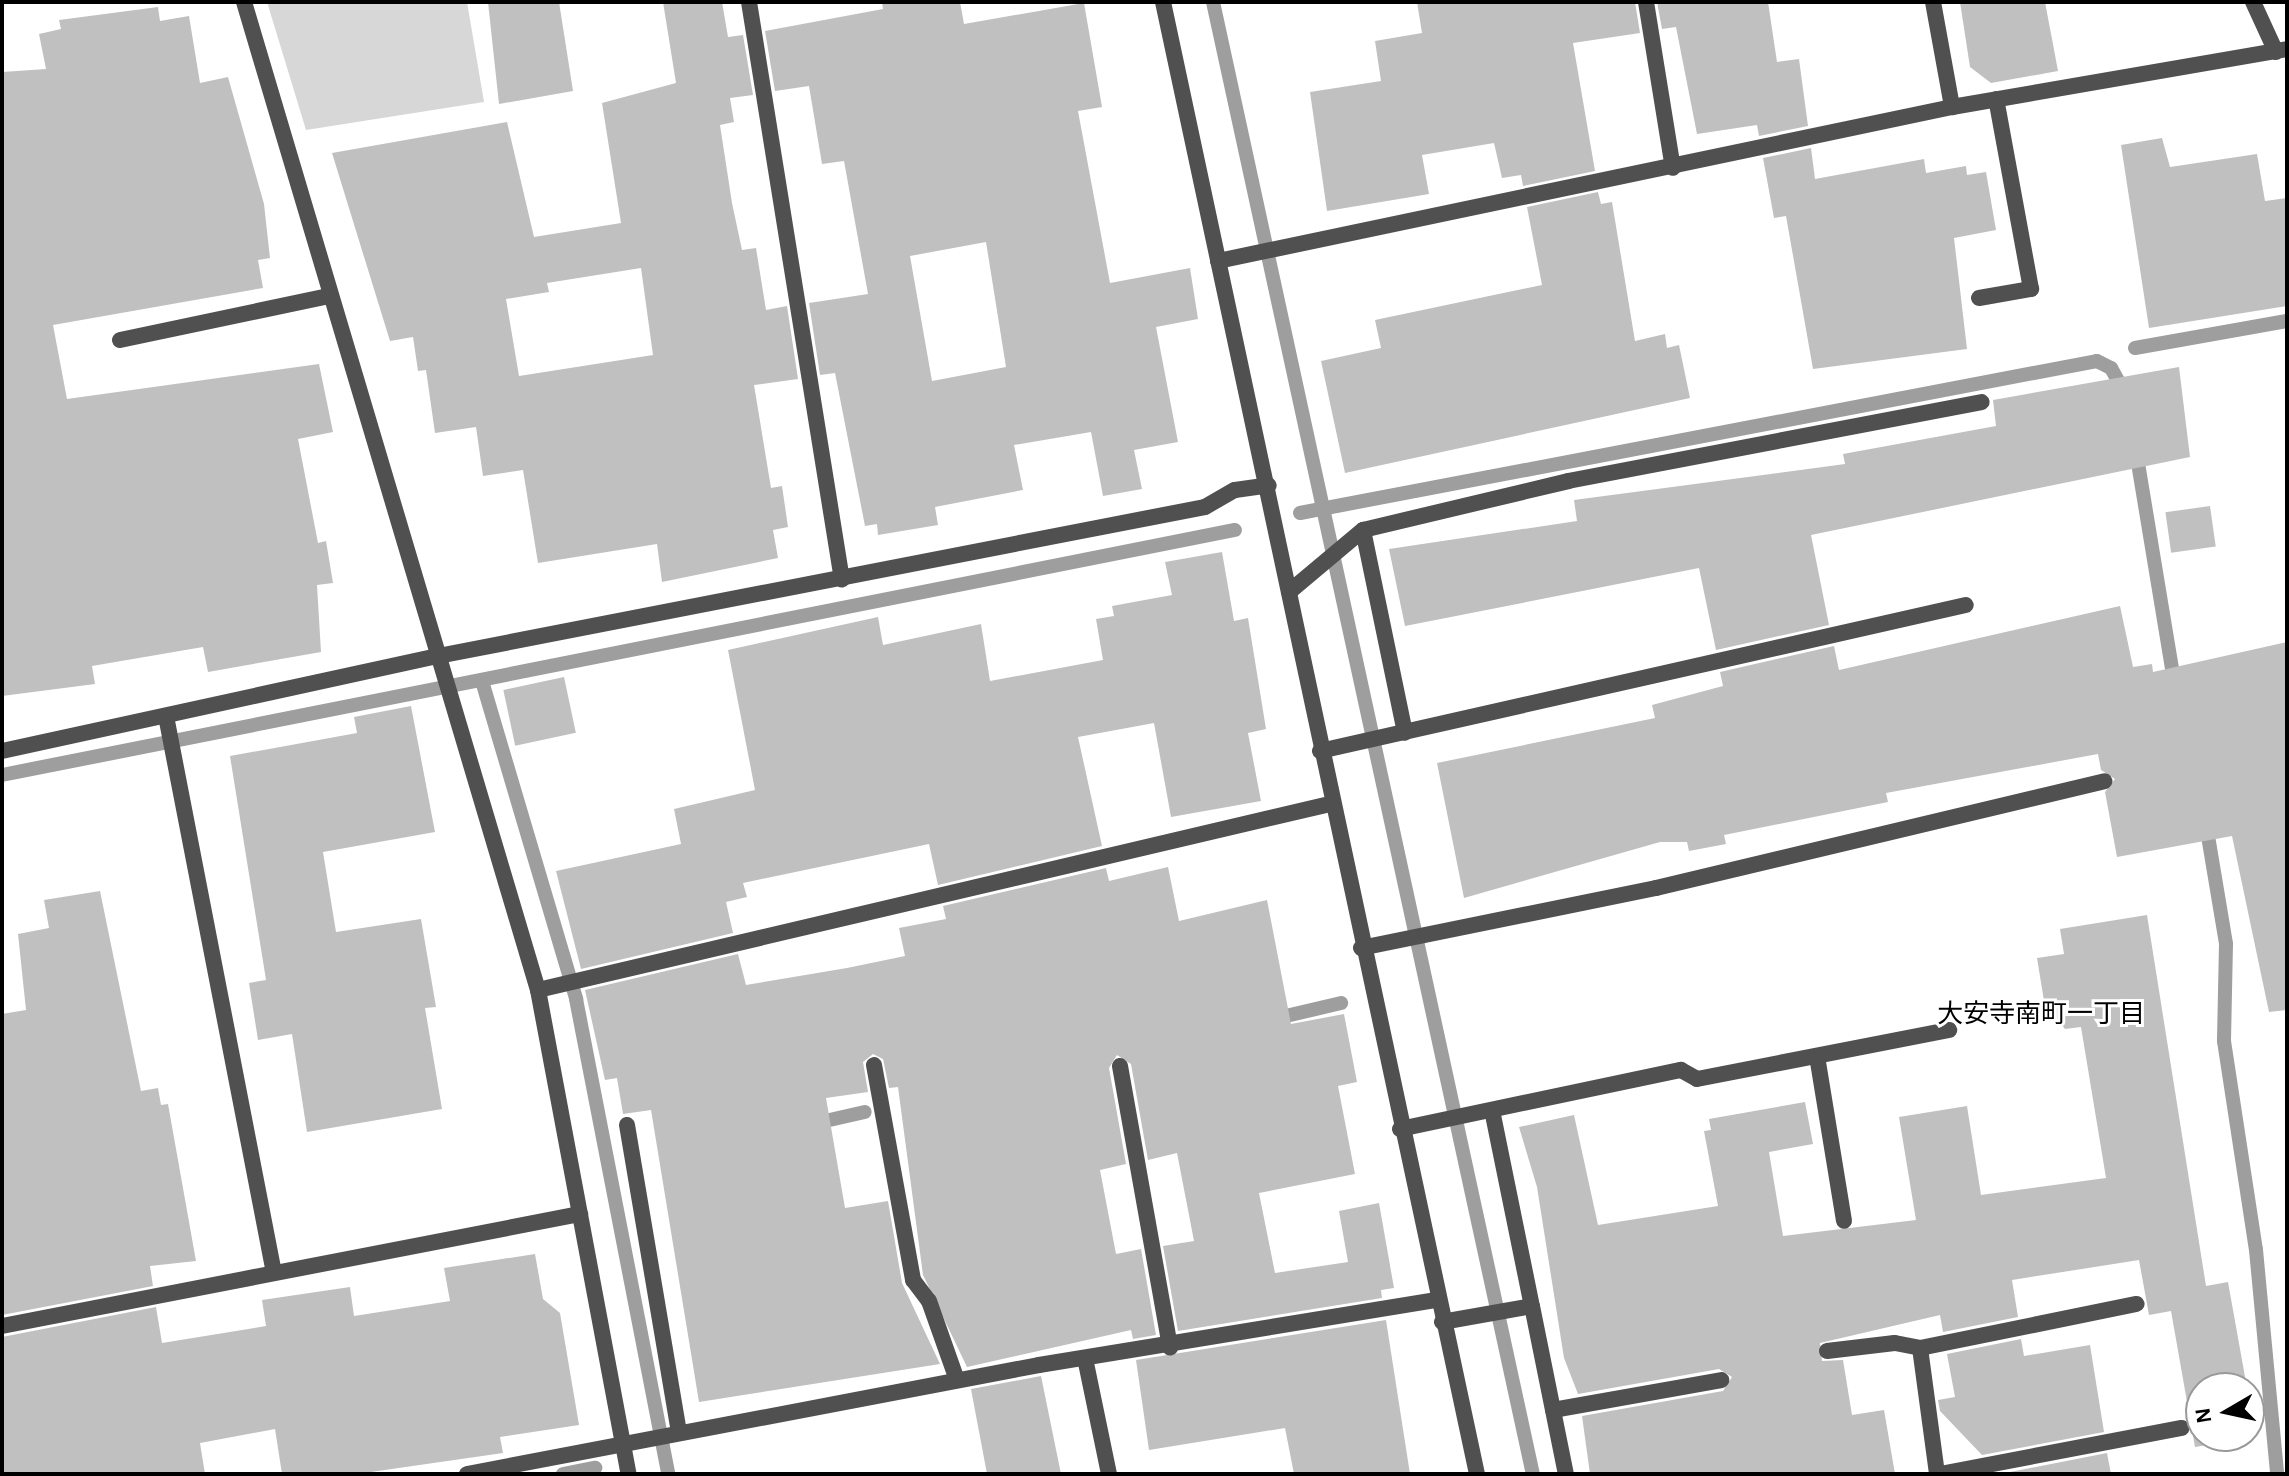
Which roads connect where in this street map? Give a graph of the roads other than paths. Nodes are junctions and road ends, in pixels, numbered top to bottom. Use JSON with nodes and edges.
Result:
{"nodes":[{"id":1,"x":244,"y":2,"type":"edge"},
{"id":2,"x":749,"y":2,"type":"edge"},
{"id":3,"x":1163,"y":2,"type":"edge"},
{"id":4,"x":1646,"y":2,"type":"edge"},
{"id":5,"x":1933,"y":2,"type":"edge"},
{"id":6,"x":2253,"y":2,"type":"edge"},
{"id":7,"x":2281,"y":50,"type":"edge"},
{"id":8,"x":1996,"y":99,"type":"junction"},
{"id":9,"x":1952,"y":107,"type":"junction"},
{"id":10,"x":1673,"y":168,"type":"junction"},
{"id":11,"x":1218,"y":261,"type":"junction"},
{"id":12,"x":329,"y":296,"type":"junction"},
{"id":13,"x":1979,"y":298,"type":"dead end"},
{"id":14,"x":120,"y":340,"type":"dead end"},
{"id":15,"x":1982,"y":402,"type":"dead end"},
{"id":16,"x":1269,"y":485,"type":"junction"},
{"id":17,"x":1363,"y":530,"type":"junction"},
{"id":18,"x":842,"y":580,"type":"junction"},
{"id":19,"x":1289,"y":592,"type":"junction"},
{"id":20,"x":1966,"y":605,"type":"dead end"},
{"id":21,"x":433,"y":657,"type":"junction"},
{"id":22,"x":166,"y":722,"type":"junction"},
{"id":23,"x":1400,"y":734,"type":"junction"},
{"id":24,"x":2,"y":751,"type":"edge"},
{"id":25,"x":1320,"y":751,"type":"junction"},
{"id":26,"x":2104,"y":781,"type":"dead end"},
{"id":27,"x":1330,"y":804,"type":"junction"},
{"id":28,"x":1361,"y":948,"type":"junction"},
{"id":29,"x":538,"y":990,"type":"junction"},
{"id":30,"x":1949,"y":1030,"type":"dead end"},
{"id":31,"x":1817,"y":1056,"type":"junction"},
{"id":32,"x":874,"y":1065,"type":"dead end"},
{"id":33,"x":1120,"y":1066,"type":"dead end"},
{"id":34,"x":1484,"y":1112,"type":"junction"},
{"id":35,"x":627,"y":1125,"type":"dead end"},
{"id":36,"x":1400,"y":1129,"type":"junction"},
{"id":37,"x":580,"y":1214,"type":"junction"},
{"id":38,"x":1844,"y":1221,"type":"dead end"},
{"id":39,"x":274,"y":1273,"type":"junction"},
{"id":40,"x":1437,"y":1300,"type":"junction"},
{"id":41,"x":2137,"y":1304,"type":"dead end"},
{"id":42,"x":1524,"y":1307,"type":"junction"},
{"id":43,"x":1442,"y":1322,"type":"junction"},
{"id":44,"x":2,"y":1326,"type":"edge"},
{"id":45,"x":1170,"y":1348,"type":"junction"},
{"id":46,"x":1920,"y":1348,"type":"junction"},
{"id":47,"x":1827,"y":1351,"type":"dead end"},
{"id":48,"x":1086,"y":1363,"type":"junction"},
{"id":49,"x":957,"y":1380,"type":"junction"},
{"id":50,"x":1721,"y":1380,"type":"dead end"},
{"id":51,"x":1553,"y":1410,"type":"junction"},
{"id":52,"x":2182,"y":1428,"type":"dead end"},
{"id":53,"x":675,"y":1434,"type":"junction"},
{"id":54,"x":623,"y":1444,"type":"junction"},
{"id":55,"x":467,"y":1474,"type":"edge"},
{"id":56,"x":629,"y":1474,"type":"edge"},
{"id":57,"x":1109,"y":1474,"type":"edge"},
{"id":58,"x":1477,"y":1474,"type":"edge"},
{"id":59,"x":1566,"y":1474,"type":"edge"},
{"id":60,"x":1939,"y":1474,"type":"edge"}],
"edges":[{"from":1,"to":12,"type":"street"},
{"from":2,"to":18,"type":"street"},
{"from":3,"to":11,"type":"street"},
{"from":4,"to":10,"type":"street"},
{"from":5,"to":9,"type":"street"},
{"from":6,"to":7,"type":"street"},
{"from":7,"to":8,"type":"street"},
{"from":8,"to":9,"type":"street"},
{"from":8,"to":13,"type":"street"},
{"from":9,"to":10,"type":"street"},
{"from":10,"to":11,"type":"street"},
{"from":11,"to":16,"type":"street"},
{"from":12,"to":14,"type":"street"},
{"from":12,"to":21,"type":"street"},
{"from":15,"to":17,"type":"street"},
{"from":16,"to":18,"type":"street"},
{"from":16,"to":19,"type":"street"},
{"from":17,"to":19,"type":"street"},
{"from":17,"to":23,"type":"street"},
{"from":18,"to":21,"type":"street"},
{"from":19,"to":25,"type":"street"},
{"from":20,"to":23,"type":"street"},
{"from":21,"to":22,"type":"street"},
{"from":21,"to":29,"type":"street"},
{"from":22,"to":24,"type":"street"},
{"from":22,"to":39,"type":"street"},
{"from":23,"to":25,"type":"street"},
{"from":25,"to":27,"type":"street"},
{"from":26,"to":28,"type":"street"},
{"from":27,"to":28,"type":"street"},
{"from":27,"to":29,"type":"street"},
{"from":28,"to":36,"type":"street"},
{"from":29,"to":37,"type":"street"},
{"from":30,"to":31,"type":"street"},
{"from":31,"to":34,"type":"street"},
{"from":31,"to":38,"type":"street"},
{"from":32,"to":49,"type":"street"},
{"from":33,"to":45,"type":"street"},
{"from":34,"to":36,"type":"street"},
{"from":34,"to":42,"type":"street"},
{"from":35,"to":53,"type":"street"},
{"from":36,"to":40,"type":"street"},
{"from":37,"to":39,"type":"street"},
{"from":37,"to":54,"type":"street"},
{"from":39,"to":44,"type":"street"},
{"from":40,"to":43,"type":"street"},
{"from":40,"to":45,"type":"street"},
{"from":41,"to":46,"type":"street"},
{"from":42,"to":43,"type":"street"},
{"from":42,"to":51,"type":"street"},
{"from":43,"to":58,"type":"street"},
{"from":45,"to":48,"type":"street"},
{"from":46,"to":47,"type":"street"},
{"from":46,"to":60,"type":"street"},
{"from":48,"to":49,"type":"street"},
{"from":48,"to":57,"type":"street"},
{"from":49,"to":53,"type":"street"},
{"from":50,"to":51,"type":"street"},
{"from":51,"to":59,"type":"street"},
{"from":52,"to":60,"type":"street"},
{"from":53,"to":54,"type":"street"},
{"from":54,"to":55,"type":"street"},
{"from":54,"to":56,"type":"street"}]}
